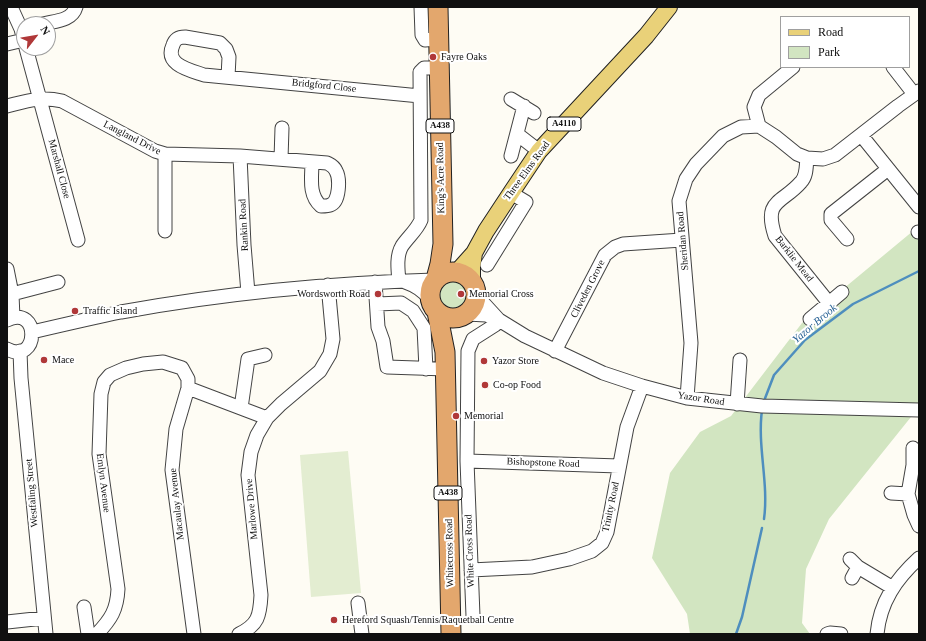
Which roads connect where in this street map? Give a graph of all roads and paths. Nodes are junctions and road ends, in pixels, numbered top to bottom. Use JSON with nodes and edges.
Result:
{"nodes":[{"id":1,"x":11,"y":7,"type":"edge"},
{"id":2,"x":76,"y":7,"type":"edge"},
{"id":3,"x":421,"y":7,"type":"edge"},
{"id":4,"x":438,"y":7,"type":"edge"},
{"id":5,"x":669,"y":7,"type":"edge"},
{"id":6,"x":16,"y":19,"type":"edge"},
{"id":7,"x":56,"y":21,"type":"edge"},
{"id":8,"x":16,"y":39,"type":"edge"},
{"id":9,"x":438,"y":39,"type":"junction"},
{"id":10,"x":7,"y":44,"type":"edge"},
{"id":11,"x":28,"y":56,"type":"edge"},
{"id":12,"x":439,"y":68,"type":"junction"},
{"id":13,"x":792,"y":68,"type":"edge"},
{"id":14,"x":894,"y":68,"type":"edge"},
{"id":15,"x":228,"y":77,"type":"dead end"},
{"id":16,"x":916,"y":92,"type":"edge"},
{"id":17,"x":420,"y":96,"type":"junction"},
{"id":18,"x":39,"y":98,"type":"junction"},
{"id":19,"x":511,"y":99,"type":"dead end"},
{"id":20,"x":7,"y":106,"type":"edge"},
{"id":21,"x":760,"y":126,"type":"junction"},
{"id":22,"x":282,"y":128,"type":"dead end"},
{"id":23,"x":516,"y":134,"type":"junction"},
{"id":24,"x":861,"y":135,"type":"junction"},
{"id":25,"x":540,"y":151,"type":"junction"},
{"id":26,"x":165,"y":154,"type":"junction"},
{"id":27,"x":240,"y":156,"type":"junction"},
{"id":28,"x":511,"y":156,"type":"dead end"},
{"id":29,"x":807,"y":158,"type":"junction"},
{"id":30,"x":281,"y":159,"type":"junction"},
{"id":31,"x":312,"y":162,"type":"dead end"},
{"id":32,"x":888,"y":168,"type":"junction"},
{"id":33,"x":914,"y":191,"type":"edge"},
{"id":34,"x":510,"y":193,"type":"junction"},
{"id":35,"x":919,"y":207,"type":"edge"},
{"id":36,"x":165,"y":231,"type":"dead end"},
{"id":37,"x":847,"y":239,"type":"dead end"},
{"id":38,"x":78,"y":240,"type":"dead end"},
{"id":39,"x":682,"y":240,"type":"junction"},
{"id":40,"x":443,"y":244,"type":"junction"},
{"id":41,"x":474,"y":253,"type":"junction"},
{"id":42,"x":487,"y":265,"type":"dead end"},
{"id":43,"x":7,"y":270,"type":"edge"},
{"id":44,"x":455,"y":272,"type":"junction"},
{"id":45,"x":436,"y":279,"type":"junction"},
{"id":46,"x":399,"y":281,"type":"junction"},
{"id":47,"x":58,"y":282,"type":"dead end"},
{"id":48,"x":375,"y":282,"type":"junction"},
{"id":49,"x":328,"y":285,"type":"junction"},
{"id":50,"x":474,"y":289,"type":"junction"},
{"id":51,"x":842,"y":292,"type":"dead end"},
{"id":52,"x":248,"y":293,"type":"junction"},
{"id":53,"x":12,"y":294,"type":"junction"},
{"id":54,"x":829,"y":303,"type":"junction"},
{"id":55,"x":377,"y":304,"type":"junction"},
{"id":56,"x":433,"y":306,"type":"junction"},
{"id":57,"x":464,"y":316,"type":"junction"},
{"id":58,"x":810,"y":318,"type":"dead end"},
{"id":59,"x":10,"y":319,"type":"edge"},
{"id":60,"x":499,"y":320,"type":"junction"},
{"id":61,"x":32,"y":332,"type":"junction"},
{"id":62,"x":7,"y":349,"type":"edge"},
{"id":63,"x":20,"y":351,"type":"junction"},
{"id":64,"x":555,"y":351,"type":"junction"},
{"id":65,"x":265,"y":355,"type":"dead end"},
{"id":66,"x":740,"y":360,"type":"dead end"},
{"id":67,"x":445,"y":361,"type":"junction"},
{"id":68,"x":426,"y":369,"type":"junction"},
{"id":69,"x":642,"y":386,"type":"junction"},
{"id":70,"x":188,"y":388,"type":"junction"},
{"id":71,"x":687,"y":398,"type":"junction"},
{"id":72,"x":737,"y":404,"type":"junction"},
{"id":73,"x":241,"y":408,"type":"junction"},
{"id":74,"x":919,"y":410,"type":"edge"},
{"id":75,"x":266,"y":418,"type":"junction"},
{"id":76,"x":913,"y":448,"type":"dead end"},
{"id":77,"x":467,"y":461,"type":"junction"},
{"id":78,"x":619,"y":466,"type":"junction"},
{"id":79,"x":891,"y":493,"type":"dead end"},
{"id":80,"x":908,"y":494,"type":"junction"},
{"id":81,"x":449,"y":515,"type":"junction"},
{"id":82,"x":469,"y":515,"type":"junction"},
{"id":83,"x":919,"y":526,"type":"edge"},
{"id":84,"x":919,"y":558,"type":"edge"},
{"id":85,"x":853,"y":568,"type":"dead end"},
{"id":86,"x":471,"y":570,"type":"junction"},
{"id":87,"x":893,"y":588,"type":"junction"},
{"id":88,"x":358,"y":603,"type":"dead end"},
{"id":89,"x":84,"y":607,"type":"dead end"},
{"id":90,"x":473,"y":616,"type":"dead end"},
{"id":91,"x":44,"y":618,"type":"junction"},
{"id":92,"x":7,"y":622,"type":"edge"},
{"id":93,"x":248,"y":632,"type":"edge"},
{"id":94,"x":874,"y":633,"type":"edge"},
{"id":95,"x":46,"y":634,"type":"edge"},
{"id":96,"x":88,"y":634,"type":"edge"},
{"id":97,"x":97,"y":634,"type":"edge"},
{"id":98,"x":194,"y":634,"type":"edge"},
{"id":99,"x":362,"y":634,"type":"edge"},
{"id":100,"x":451,"y":634,"type":"edge"},
{"id":101,"x":827,"y":634,"type":"edge"},
{"id":102,"x":841,"y":634,"type":"edge"}],
"edges":[{"from":1,"to":6,"type":"street"},
{"from":2,"to":7,"type":"street"},
{"from":3,"to":9,"type":"street"},
{"from":4,"to":9,"type":"highway","name":"King's Acre Road","number":"A438"},
{"from":5,"to":25,"type":"main road","name":"Three Elms Road","number":"A4110"},
{"from":8,"to":10,"type":"street"},
{"from":9,"to":12,"type":"highway","name":"King's Acre Road","number":"A438"},
{"from":11,"to":18,"type":"street","name":"Marshall Close"},
{"from":12,"to":17,"type":"street"},
{"from":12,"to":40,"type":"highway","name":"King's Acre Road","number":"A438"},
{"from":13,"to":21,"type":"street"},
{"from":14,"to":16,"type":"street"},
{"from":15,"to":17,"type":"street","name":"Bridgford Close"},
{"from":16,"to":24,"type":"street"},
{"from":17,"to":46,"type":"street"},
{"from":18,"to":20,"type":"street","name":"Langland Drive"},
{"from":18,"to":26,"type":"street","name":"Langland Drive"},
{"from":18,"to":38,"type":"street","name":"Marshall Close"},
{"from":19,"to":23,"type":"street"},
{"from":21,"to":29,"type":"street"},
{"from":21,"to":39,"type":"street","name":"Sheridan Road"},
{"from":22,"to":30,"type":"street"},
{"from":23,"to":25,"type":"street"},
{"from":23,"to":28,"type":"street"},
{"from":24,"to":29,"type":"street"},
{"from":24,"to":32,"type":"street"},
{"from":25,"to":34,"type":"main road","name":"Three Elms Road","number":"A4110"},
{"from":26,"to":27,"type":"street","name":"Langland Drive"},
{"from":26,"to":36,"type":"street"},
{"from":27,"to":30,"type":"street","name":"Langland Drive"},
{"from":27,"to":52,"type":"street","name":"Rankin Road"},
{"from":29,"to":54,"type":"street","name":"Barklie Mead"},
{"from":30,"to":31,"type":"street","name":"Langland Drive"},
{"from":32,"to":33,"type":"street"},
{"from":32,"to":37,"type":"street"},
{"from":33,"to":35,"type":"street"},
{"from":34,"to":41,"type":"main road","name":"Three Elms Road","number":"A4110"},
{"from":34,"to":42,"type":"street"},
{"from":39,"to":64,"type":"street","name":"Cliveden Grove"},
{"from":39,"to":71,"type":"street","name":"Sheridan Road"},
{"from":40,"to":44,"type":"highway","name":"King's Acre Road","number":"A438"},
{"from":40,"to":45,"type":"highway","name":"King's Acre Road","number":"A438"},
{"from":41,"to":44,"type":"main road","name":"Three Elms Road","number":"A4110"},
{"from":41,"to":50,"type":"main road","name":"Three Elms Road","number":"A4110"},
{"from":43,"to":53,"type":"street"},
{"from":44,"to":45,"type":"highway"},
{"from":44,"to":50,"type":"highway","number":"A438"},
{"from":45,"to":46,"type":"street"},
{"from":45,"to":56,"type":"highway","number":"A438"},
{"from":46,"to":48,"type":"street"},
{"from":46,"to":56,"type":"street"},
{"from":47,"to":53,"type":"street"},
{"from":48,"to":49,"type":"street"},
{"from":48,"to":55,"type":"street"},
{"from":49,"to":52,"type":"street"},
{"from":49,"to":75,"type":"street","name":"Marlowe Drive"},
{"from":50,"to":57,"type":"highway","number":"A438"},
{"from":50,"to":60,"type":"street","name":"Yazor Road"},
{"from":51,"to":54,"type":"street"},
{"from":52,"to":61,"type":"street"},
{"from":53,"to":59,"type":"street"},
{"from":54,"to":58,"type":"street"},
{"from":55,"to":68,"type":"street"},
{"from":55,"to":68,"type":"street"},
{"from":56,"to":57,"type":"highway"},
{"from":56,"to":67,"type":"highway","name":"Whitecross Road","number":"A438"},
{"from":57,"to":60,"type":"street","name":"Yazor Road"},
{"from":57,"to":67,"type":"highway","name":"Whitecross Road","number":"A438"},
{"from":59,"to":61,"type":"street"},
{"from":60,"to":64,"type":"street","name":"Yazor Road"},
{"from":60,"to":77,"type":"street","name":"White Cross Road"},
{"from":61,"to":63,"type":"street"},
{"from":62,"to":63,"type":"street"},
{"from":63,"to":91,"type":"street","name":"Westfaling Street"},
{"from":64,"to":69,"type":"street","name":"Yazor Road"},
{"from":65,"to":73,"type":"street"},
{"from":66,"to":72,"type":"street"},
{"from":67,"to":68,"type":"street"},
{"from":67,"to":81,"type":"highway","name":"Whitecross Road","number":"A438"},
{"from":69,"to":71,"type":"street","name":"Yazor Road"},
{"from":69,"to":78,"type":"street","name":"Trinity Road"},
{"from":70,"to":73,"type":"street"},
{"from":70,"to":97,"type":"street","name":"Emlyn Avenue"},
{"from":70,"to":98,"type":"street","name":"Macaulay Avenue"},
{"from":71,"to":72,"type":"street","name":"Yazor Road"},
{"from":72,"to":74,"type":"street","name":"Yazor Road"},
{"from":73,"to":75,"type":"street"},
{"from":75,"to":93,"type":"street","name":"Marlowe Drive"},
{"from":76,"to":80,"type":"street"},
{"from":77,"to":78,"type":"street","name":"Bishopstone Road"},
{"from":77,"to":82,"type":"street","name":"White Cross Road"},
{"from":78,"to":86,"type":"street","name":"Trinity Road"},
{"from":79,"to":80,"type":"street"},
{"from":80,"to":83,"type":"street"},
{"from":81,"to":82,"type":"street"},
{"from":81,"to":100,"type":"highway","name":"Whitecross Road","number":"A438"},
{"from":82,"to":86,"type":"street","name":"White Cross Road"},
{"from":84,"to":87,"type":"street"},
{"from":85,"to":87,"type":"street"},
{"from":86,"to":90,"type":"street","name":"White Cross Road"},
{"from":87,"to":94,"type":"street"},
{"from":88,"to":99,"type":"street"},
{"from":89,"to":96,"type":"street"},
{"from":91,"to":92,"type":"street"},
{"from":91,"to":95,"type":"street","name":"Westfaling Street"},
{"from":101,"to":102,"type":"street"}]}
